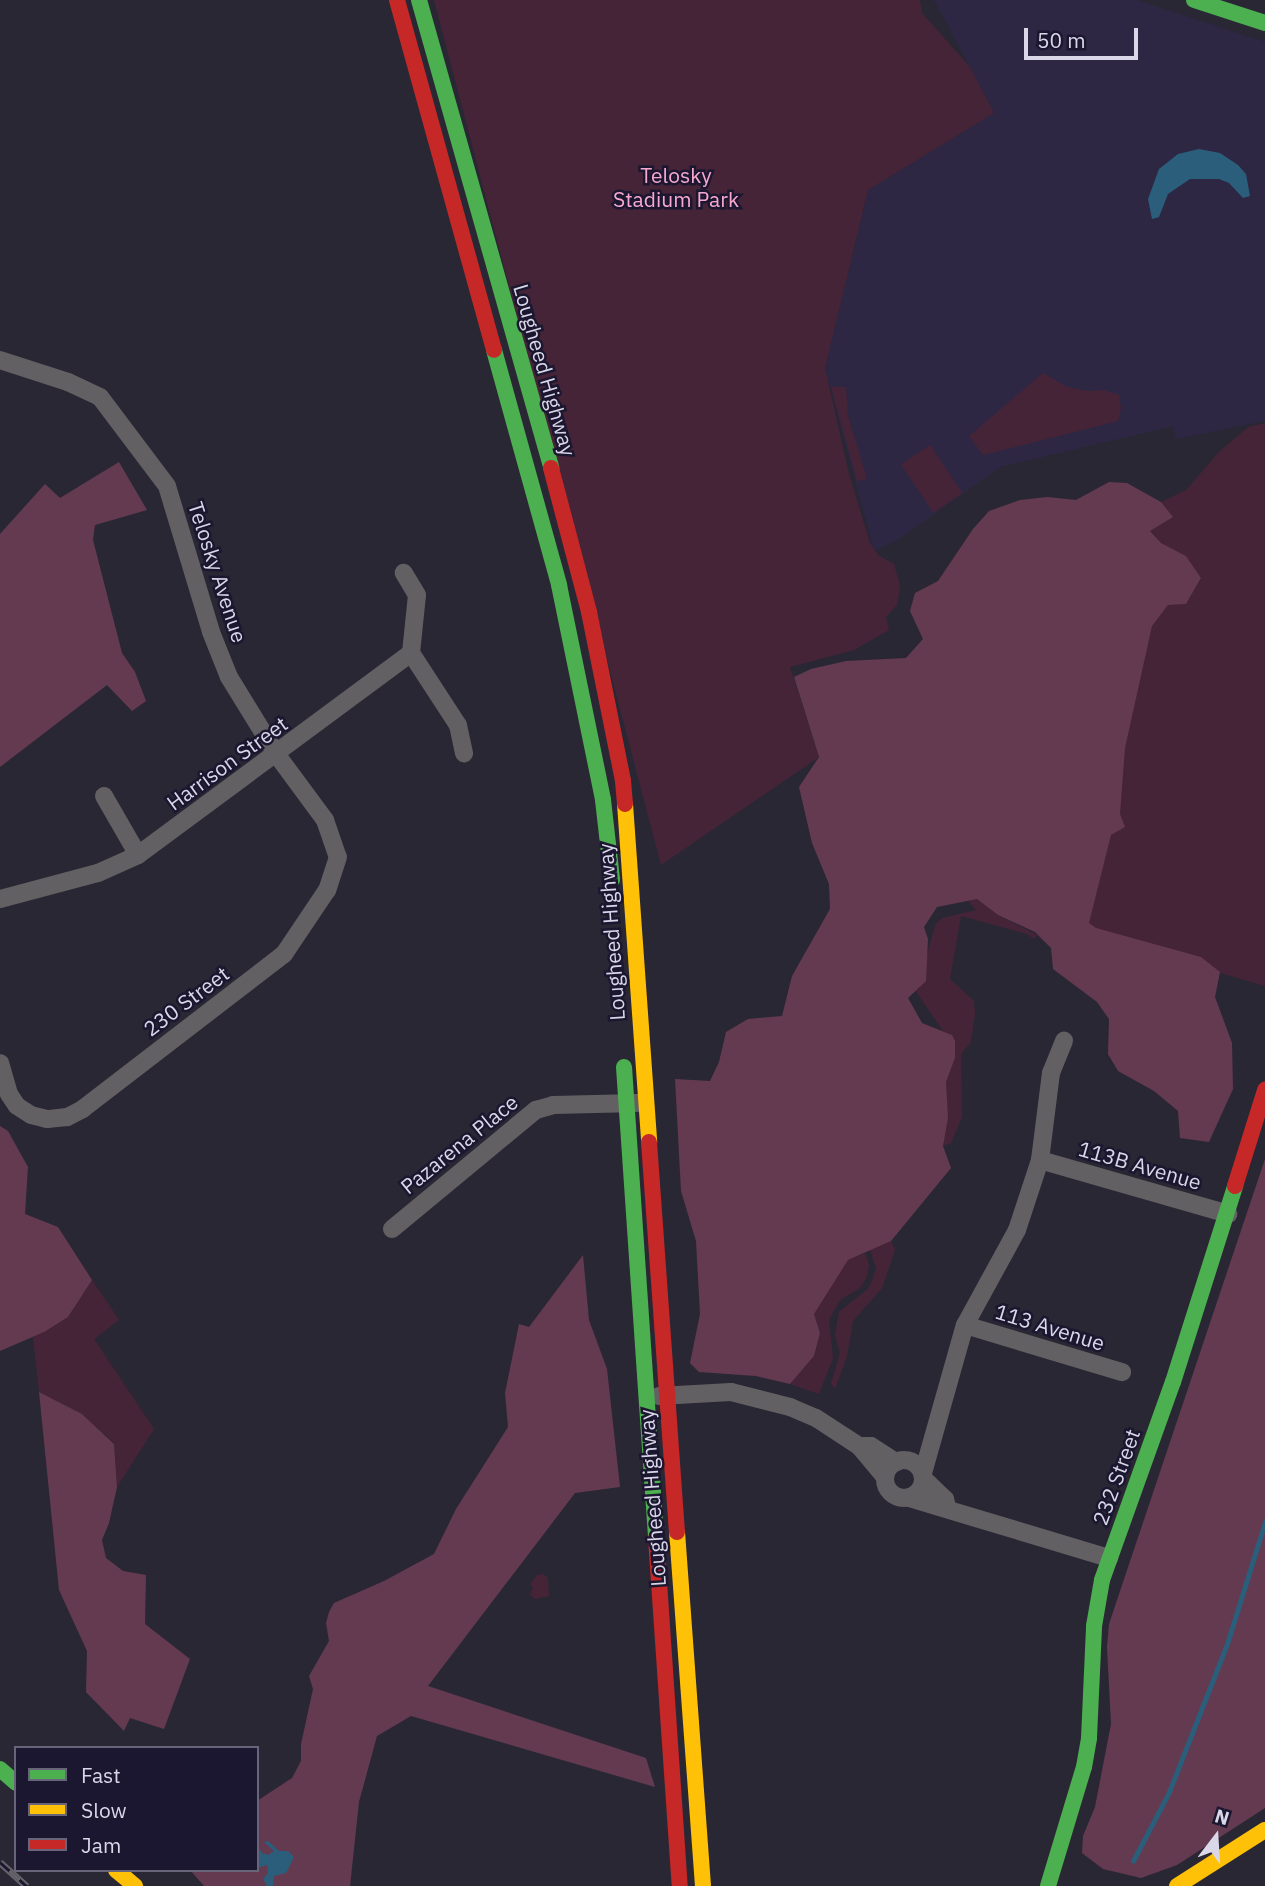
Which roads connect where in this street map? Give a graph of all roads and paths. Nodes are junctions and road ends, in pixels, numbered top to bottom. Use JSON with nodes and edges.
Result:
{"nodes":[{"id":1,"x":397,"y":0,"type":"edge"},
{"id":2,"x":419,"y":0,"type":"edge"},
{"id":3,"x":1194,"y":0,"type":"edge"},
{"id":4,"x":1265,"y":23,"type":"edge"},
{"id":5,"x":0,"y":360,"type":"edge"},
{"id":6,"x":404,"y":573,"type":"dead end"},
{"id":7,"x":411,"y":653,"type":"junction"},
{"id":8,"x":464,"y":753,"type":"dead end"},
{"id":9,"x":277,"y":755,"type":"junction"},
{"id":10,"x":103,"y":796,"type":"dead end"},
{"id":11,"x":138,"y":855,"type":"junction"},
{"id":12,"x":338,"y":857,"type":"joint"},
{"id":13,"x":614,"y":893,"type":"dead end"},
{"id":14,"x":0,"y":899,"type":"edge"},
{"id":15,"x":1064,"y":1041,"type":"dead end"},
{"id":16,"x":623,"y":1052,"type":"dead end"},
{"id":17,"x":0,"y":1063,"type":"edge"},
{"id":18,"x":1265,"y":1090,"type":"edge"},
{"id":19,"x":626,"y":1103,"type":"junction"},
{"id":20,"x":644,"y":1103,"type":"junction"},
{"id":21,"x":1040,"y":1160,"type":"junction"},
{"id":22,"x":1228,"y":1214,"type":"junction"},
{"id":23,"x":392,"y":1229,"type":"dead end"},
{"id":24,"x":965,"y":1325,"type":"junction"},
{"id":25,"x":1122,"y":1372,"type":"dead end"},
{"id":26,"x":666,"y":1396,"type":"junction"},
{"id":27,"x":645,"y":1397,"type":"junction"},
{"id":28,"x":931,"y":1442,"type":"junction"},
{"id":29,"x":896,"y":1466,"type":"junction"},
{"id":30,"x":923,"y":1476,"type":"junction"},
{"id":31,"x":909,"y":1498,"type":"junction"},
{"id":32,"x":947,"y":1507,"type":"junction"},
{"id":33,"x":1109,"y":1558,"type":"junction"},
{"id":34,"x":0,"y":1769,"type":"edge"},
{"id":35,"x":14,"y":1781,"type":"edge"},
{"id":36,"x":1265,"y":1830,"type":"edge"},
{"id":37,"x":118,"y":1872,"type":"edge"},
{"id":38,"x":1052,"y":1885,"type":"edge"},
{"id":39,"x":135,"y":1886,"type":"edge"},
{"id":40,"x":680,"y":1886,"type":"edge"},
{"id":41,"x":703,"y":1886,"type":"edge"},
{"id":42,"x":1177,"y":1886,"type":"edge"}],
"edges":[{"from":1,"to":13,"type":"main road","name":"Lougheed Highway"},
{"from":2,"to":20,"type":"main road","name":"Lougheed Highway"},
{"from":3,"to":4,"type":"main road"},
{"from":5,"to":9,"type":"street","name":"Telosky Avenue"},
{"from":6,"to":7,"type":"street"},
{"from":7,"to":8,"type":"street"},
{"from":7,"to":9,"type":"street","name":"Harrison Street"},
{"from":9,"to":11,"type":"street","name":"Harrison Street"},
{"from":9,"to":12,"type":"street","name":"Telosky Avenue"},
{"from":10,"to":11,"type":"street"},
{"from":11,"to":14,"type":"street","name":"Harrison Street"},
{"from":12,"to":17,"type":"street","name":"230 Street"},
{"from":15,"to":21,"type":"street"},
{"from":16,"to":19,"type":"main road","name":"Lougheed Highway"},
{"from":18,"to":22,"type":"main road","name":"232 Street"},
{"from":19,"to":20,"type":"street","name":"Pazarena Place"},
{"from":19,"to":23,"type":"street","name":"Pazarena Place"},
{"from":19,"to":27,"type":"main road","name":"Lougheed Highway"},
{"from":20,"to":26,"type":"main road","name":"Lougheed Highway"},
{"from":21,"to":22,"type":"street","name":"113B Avenue"},
{"from":21,"to":24,"type":"street"},
{"from":22,"to":33,"type":"main road","name":"232 Street"},
{"from":24,"to":25,"type":"street","name":"113 Avenue"},
{"from":24,"to":28,"type":"street"},
{"from":26,"to":27,"type":"street"},
{"from":26,"to":29,"type":"street"},
{"from":26,"to":41,"type":"main road","name":"Lougheed Highway"},
{"from":27,"to":40,"type":"main road","name":"Lougheed Highway"},
{"from":28,"to":29,"type":"street"},
{"from":28,"to":30,"type":"street"},
{"from":29,"to":30,"type":"street"},
{"from":29,"to":31,"type":"street"},
{"from":30,"to":31,"type":"street"},
{"from":30,"to":32,"type":"street"},
{"from":31,"to":32,"type":"street"},
{"from":32,"to":33,"type":"street"},
{"from":33,"to":38,"type":"main road","name":"232 Street"},
{"from":34,"to":35,"type":"main road"},
{"from":36,"to":42,"type":"main road"},
{"from":37,"to":39,"type":"main road"}]}
